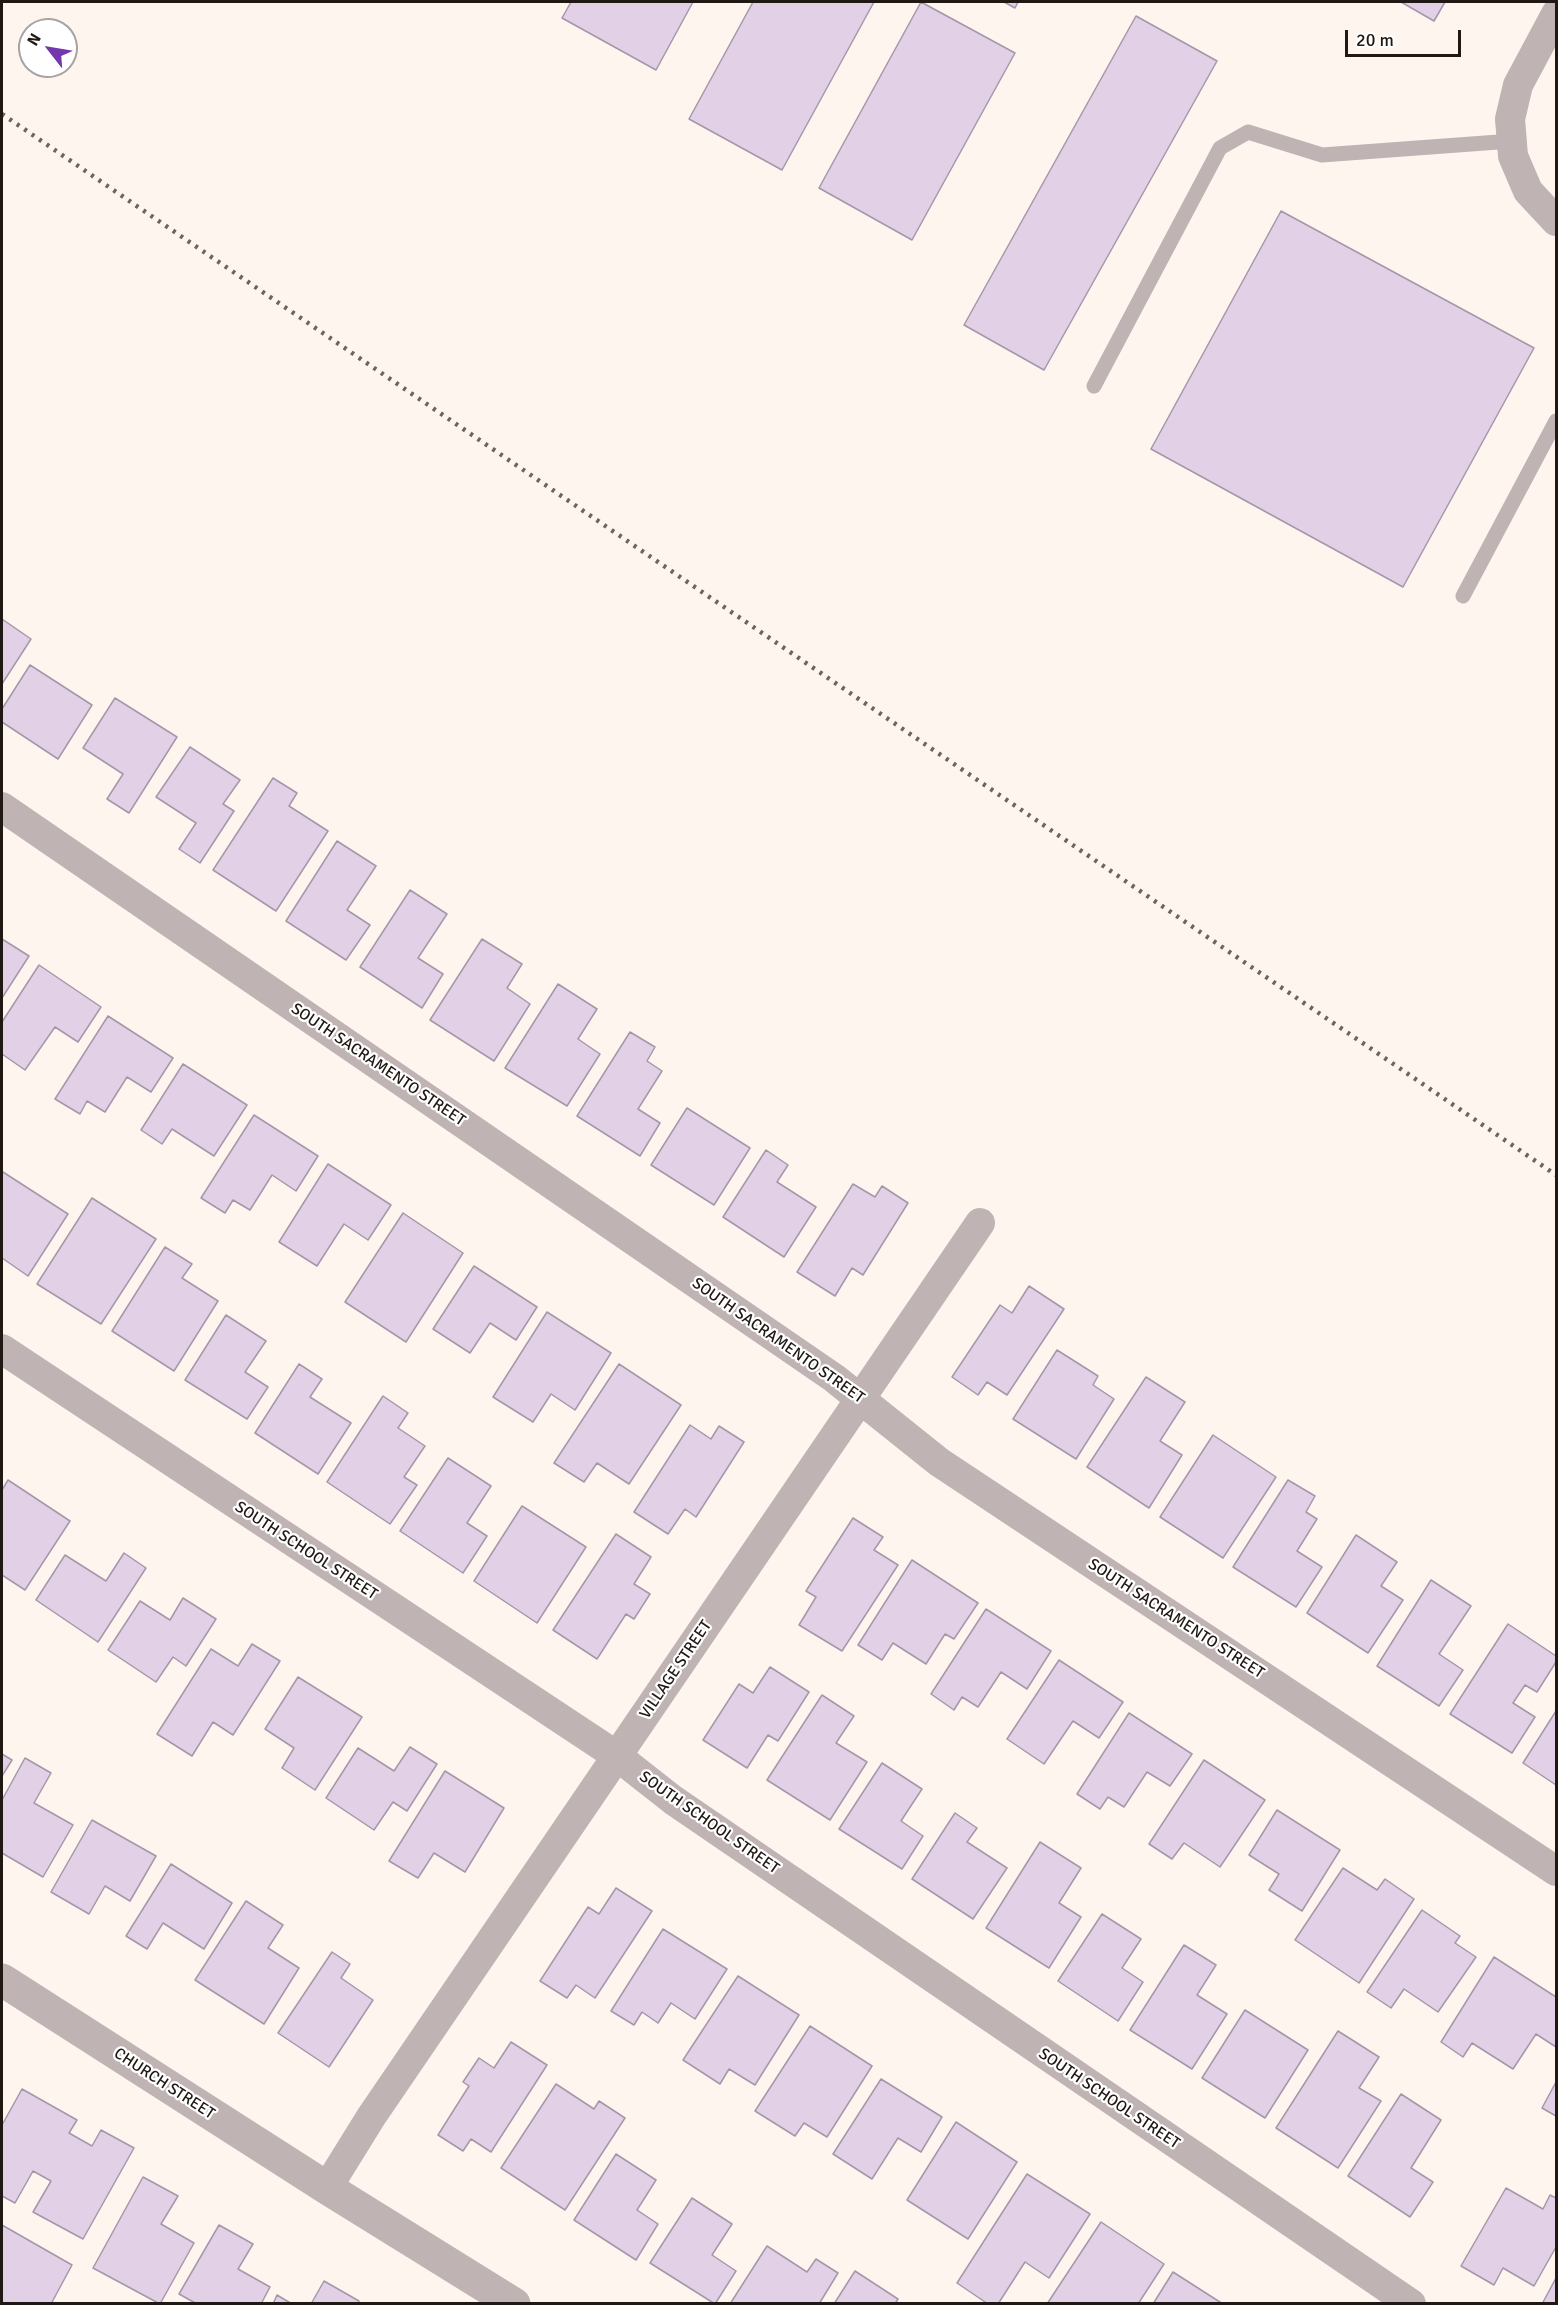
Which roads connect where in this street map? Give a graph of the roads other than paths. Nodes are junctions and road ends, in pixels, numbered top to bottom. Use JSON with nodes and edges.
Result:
{"nodes":[{"id":1,"x":1557,"y":15,"type":"edge"},
{"id":2,"x":1513,"y":149,"type":"junction"},
{"id":3,"x":1557,"y":221,"type":"edge"},
{"id":4,"x":1094,"y":386,"type":"dead end"},
{"id":5,"x":1557,"y":421,"type":"edge"},
{"id":6,"x":1463,"y":596,"type":"dead end"},
{"id":7,"x":2,"y":807,"type":"edge"},
{"id":8,"x":980,"y":1223,"type":"dead end"},
{"id":9,"x":2,"y":1349,"type":"edge"},
{"id":10,"x":860,"y":1398,"type":"junction"},
{"id":11,"x":617,"y":1756,"type":"junction"},
{"id":12,"x":1557,"y":1870,"type":"edge"},
{"id":13,"x":2,"y":1980,"type":"edge"},
{"id":14,"x":327,"y":2188,"type":"junction"},
{"id":15,"x":514,"y":2304,"type":"edge"},
{"id":16,"x":1411,"y":2304,"type":"edge"}],
"edges":[{"from":1,"to":2,"type":"street"},
{"from":2,"to":3,"type":"street"},
{"from":2,"to":4,"type":"lane"},
{"from":5,"to":6,"type":"lane"},
{"from":7,"to":10,"type":"street","name":"SOUTH SACRAMENTO STREET"},
{"from":8,"to":10,"type":"street","name":"VILLAGE STREET"},
{"from":9,"to":11,"type":"street","name":"SOUTH SCHOOL STREET"},
{"from":10,"to":11,"type":"street","name":"VILLAGE STREET"},
{"from":10,"to":12,"type":"street","name":"SOUTH SACRAMENTO STREET"},
{"from":11,"to":14,"type":"street","name":"VILLAGE STREET"},
{"from":11,"to":16,"type":"street","name":"SOUTH SCHOOL STREET"},
{"from":13,"to":14,"type":"street","name":"CHURCH STREET"},
{"from":14,"to":15,"type":"street","name":"CHURCH STREET"}]}
